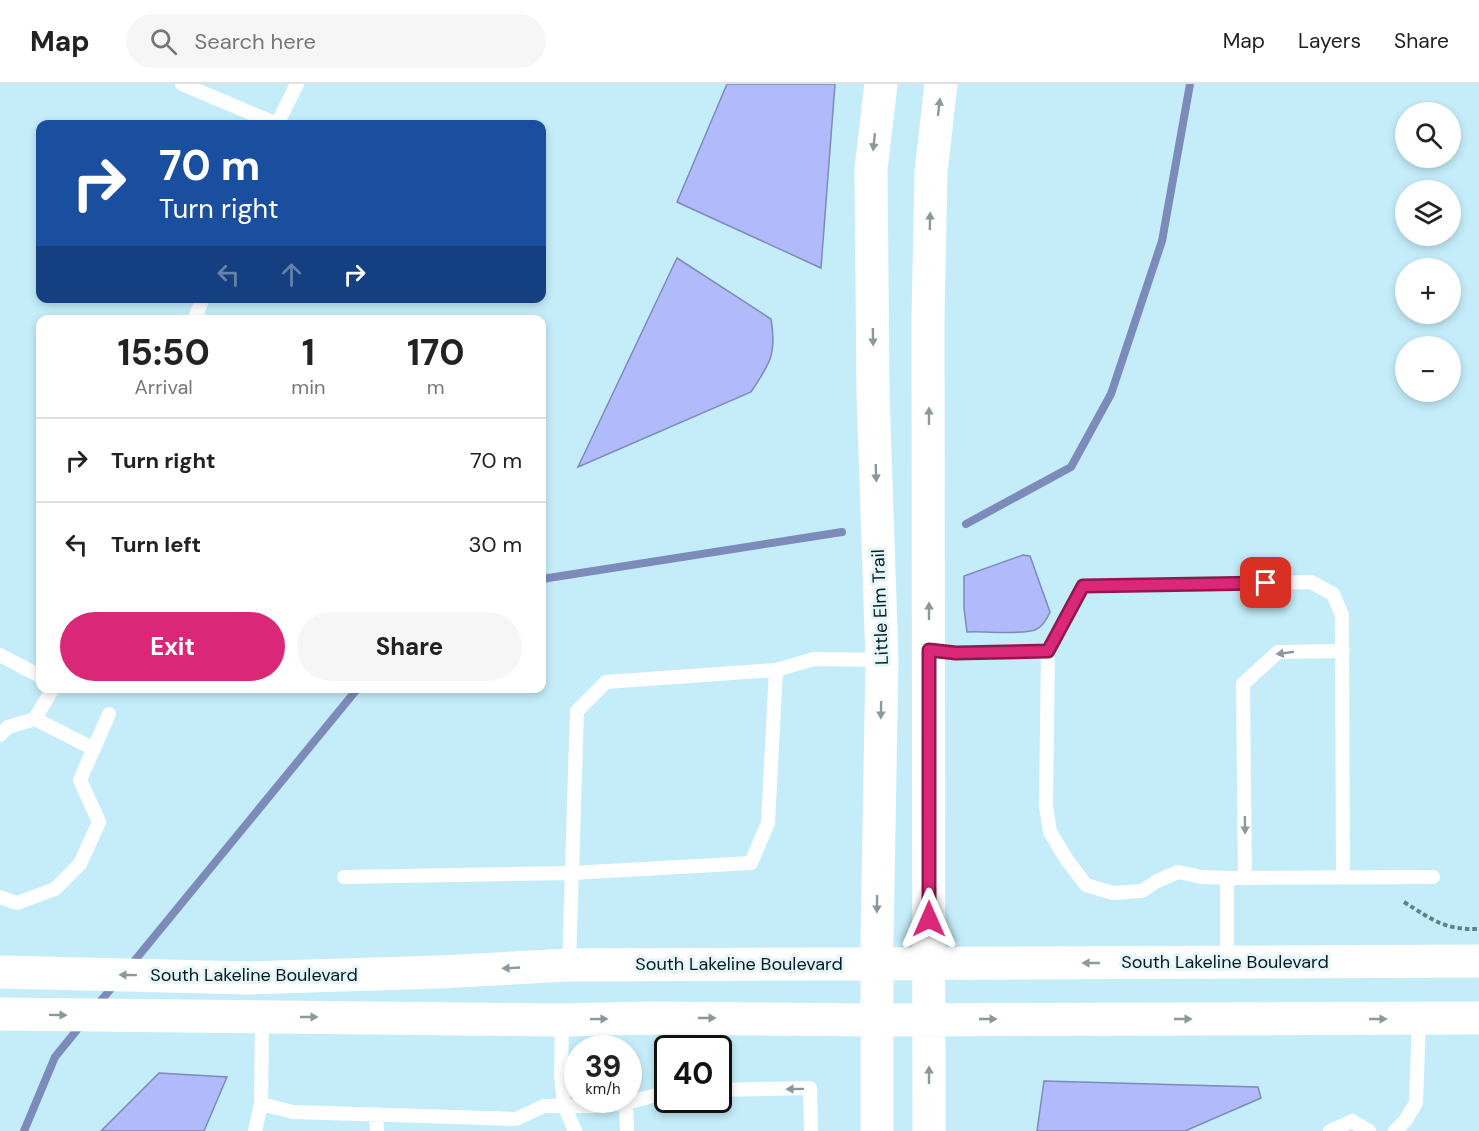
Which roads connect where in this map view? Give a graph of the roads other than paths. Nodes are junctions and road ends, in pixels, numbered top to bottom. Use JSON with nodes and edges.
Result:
{"nodes":[{"id":1,"x":182,"y":84,"type":"edge"},
{"id":2,"x":297,"y":84,"type":"edge"},
{"id":3,"x":880,"y":84,"type":"edge"},
{"id":4,"x":941,"y":84,"type":"edge"},
{"id":5,"x":268,"y":120,"type":"edge"},
{"id":6,"x":279,"y":120,"type":"edge"},
{"id":7,"x":929,"y":650,"type":"junction"},
{"id":8,"x":1048,"y":651,"type":"junction"},
{"id":9,"x":1343,"y":651,"type":"junction"},
{"id":10,"x":0,"y":656,"type":"edge"},
{"id":11,"x":882,"y":660,"type":"junction"},
{"id":12,"x":776,"y":670,"type":"junction"},
{"id":13,"x":36,"y":674,"type":"edge"},
{"id":14,"x":50,"y":693,"type":"edge"},
{"id":15,"x":109,"y":714,"type":"dead end"},
{"id":16,"x":35,"y":719,"type":"junction"},
{"id":17,"x":0,"y":735,"type":"edge"},
{"id":18,"x":94,"y":748,"type":"junction"},
{"id":19,"x":572,"y":873,"type":"junction"},
{"id":20,"x":1343,"y":876,"type":"junction"},
{"id":21,"x":344,"y":877,"type":"dead end"},
{"id":22,"x":1433,"y":877,"type":"dead end"},
{"id":23,"x":1227,"y":878,"type":"junction"},
{"id":24,"x":1245,"y":878,"type":"junction"},
{"id":25,"x":0,"y":897,"type":"edge"},
{"id":26,"x":1479,"y":961,"type":"edge"},
{"id":27,"x":1227,"y":962,"type":"junction"},
{"id":28,"x":929,"y":963,"type":"junction"},
{"id":29,"x":876,"y":964,"type":"junction"},
{"id":30,"x":569,"y":965,"type":"junction"},
{"id":31,"x":0,"y":972,"type":"edge"},
{"id":32,"x":0,"y":1014,"type":"edge"},
{"id":33,"x":256,"y":1017,"type":"junction"},
{"id":34,"x":1479,"y":1018,"type":"edge"},
{"id":35,"x":929,"y":1019,"type":"junction"},
{"id":36,"x":1419,"y":1019,"type":"junction"},
{"id":37,"x":562,"y":1020,"type":"junction"},
{"id":38,"x":876,"y":1020,"type":"junction"},
{"id":39,"x":732,"y":1090,"type":"edge"},
{"id":40,"x":261,"y":1104,"type":"junction"},
{"id":41,"x":564,"y":1105,"type":"joint"},
{"id":42,"x":567,"y":1113,"type":"edge"},
{"id":43,"x":626,"y":1113,"type":"edge"},
{"id":44,"x":376,"y":1114,"type":"junction"},
{"id":45,"x":516,"y":1125,"type":"edge"},
{"id":46,"x":255,"y":1131,"type":"edge"},
{"id":47,"x":376,"y":1131,"type":"edge"},
{"id":48,"x":575,"y":1131,"type":"edge"},
{"id":49,"x":627,"y":1131,"type":"edge"},
{"id":50,"x":811,"y":1131,"type":"edge"},
{"id":51,"x":877,"y":1131,"type":"edge"},
{"id":52,"x":929,"y":1131,"type":"edge"},
{"id":53,"x":1330,"y":1131,"type":"edge"},
{"id":54,"x":1369,"y":1131,"type":"edge"},
{"id":55,"x":1395,"y":1131,"type":"edge"}],
"edges":[{"from":1,"to":5,"type":"lane"},
{"from":2,"to":6,"type":"lane"},
{"from":3,"to":11,"type":"main road","name":"Little Elm Trail","one_way":true},
{"from":7,"to":4,"type":"main road","one_way":true},
{"from":7,"to":8,"type":"lane"},
{"from":7,"to":28,"type":"main road"},
{"from":8,"to":9,"type":"lane"},
{"from":8,"to":23,"type":"lane"},
{"from":9,"to":20,"type":"lane"},
{"from":9,"to":24,"type":"lane","one_way":true},
{"from":10,"to":13,"type":"lane"},
{"from":11,"to":12,"type":"lane"},
{"from":11,"to":29,"type":"main road","name":"Little Elm Trail","one_way":true},
{"from":12,"to":19,"type":"lane"},
{"from":12,"to":19,"type":"lane"},
{"from":14,"to":16,"type":"lane"},
{"from":15,"to":18,"type":"lane"},
{"from":16,"to":17,"type":"lane"},
{"from":16,"to":18,"type":"lane"},
{"from":18,"to":25,"type":"lane"},
{"from":19,"to":21,"type":"lane"},
{"from":19,"to":30,"type":"lane"},
{"from":20,"to":22,"type":"lane"},
{"from":20,"to":24,"type":"lane"},
{"from":23,"to":24,"type":"lane"},
{"from":23,"to":27,"type":"lane"},
{"from":26,"to":27,"type":"main road","name":"South Lakeline Boulevard"},
{"from":27,"to":28,"type":"main road","name":"South Lakeline Boulevard","one_way":true},
{"from":28,"to":29,"type":"main road","name":"South Lakeline Boulevard"},
{"from":28,"to":35,"type":"main road"},
{"from":29,"to":30,"type":"main road","name":"South Lakeline Boulevard"},
{"from":29,"to":38,"type":"main road","name":"Little Elm Trail"},
{"from":30,"to":31,"type":"main road","name":"South Lakeline Boulevard","one_way":true},
{"from":32,"to":33,"type":"main road","one_way":true},
{"from":33,"to":37,"type":"main road","one_way":true},
{"from":33,"to":40,"type":"lane"},
{"from":34,"to":36,"type":"main road"},
{"from":35,"to":36,"type":"main road","one_way":true},
{"from":35,"to":38,"type":"main road"},
{"from":52,"to":35,"type":"main road","one_way":true},
{"from":36,"to":55,"type":"lane"},
{"from":37,"to":38,"type":"main road","one_way":true},
{"from":37,"to":41,"type":"lane"},
{"from":38,"to":51,"type":"main road","name":"Little Elm Trail"},
{"from":50,"to":39,"type":"lane","one_way":true},
{"from":40,"to":44,"type":"lane"},
{"from":40,"to":46,"type":"lane"},
{"from":41,"to":45,"type":"lane"},
{"from":42,"to":48,"type":"lane"},
{"from":43,"to":49,"type":"lane"},
{"from":44,"to":45,"type":"lane"},
{"from":44,"to":47,"type":"lane"},
{"from":53,"to":54,"type":"lane"}]}
